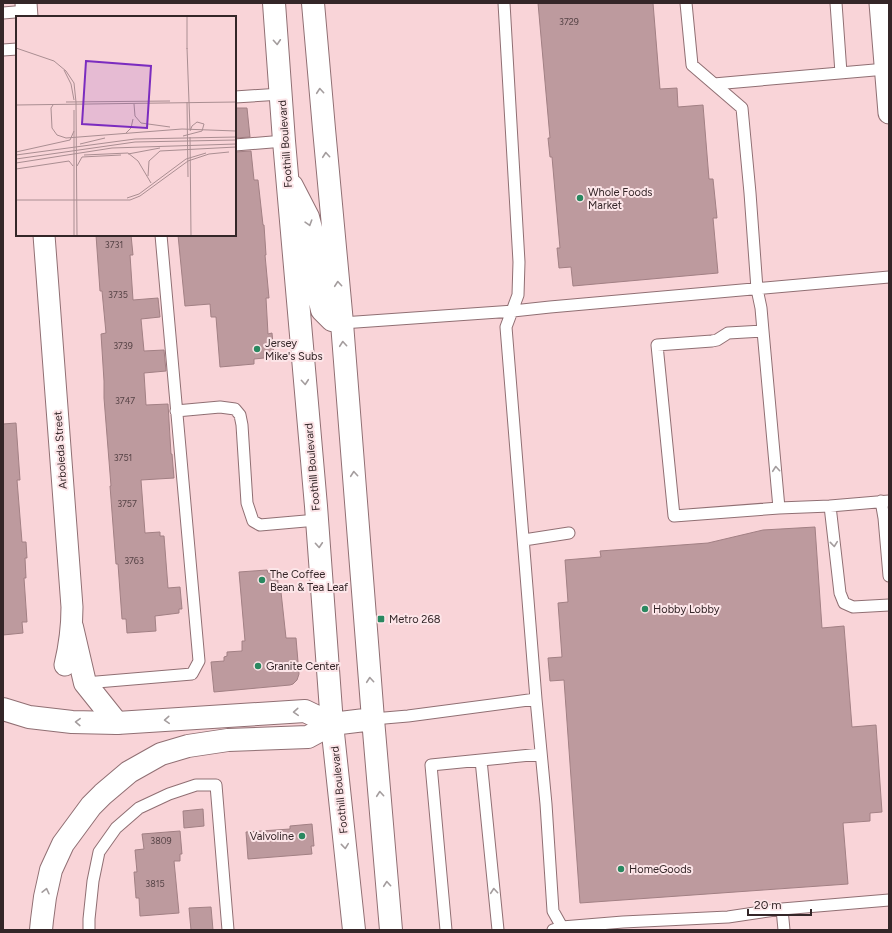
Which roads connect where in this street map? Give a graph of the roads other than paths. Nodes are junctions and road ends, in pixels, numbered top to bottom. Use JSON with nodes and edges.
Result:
{"nodes":[{"id":1,"x":274,"y":3,"type":"edge"},
{"id":2,"x":313,"y":3,"type":"edge"},
{"id":3,"x":504,"y":3,"type":"edge"},
{"id":4,"x":686,"y":3,"type":"edge"},
{"id":5,"x":836,"y":3,"type":"edge"},
{"id":6,"x":880,"y":3,"type":"edge"},
{"id":7,"x":27,"y":10,"type":"edge"},
{"id":8,"x":3,"y":13,"type":"edge"},
{"id":9,"x":16,"y":49,"type":"edge"},
{"id":10,"x":3,"y":50,"type":"edge"},
{"id":11,"x":886,"y":69,"type":"junction"},
{"id":12,"x":841,"y":73,"type":"junction"},
{"id":13,"x":714,"y":84,"type":"junction"},
{"id":14,"x":281,"y":94,"type":"junction"},
{"id":15,"x":236,"y":97,"type":"edge"},
{"id":16,"x":889,"y":113,"type":"edge"},
{"id":17,"x":284,"y":141,"type":"junction"},
{"id":18,"x":236,"y":146,"type":"edge"},
{"id":19,"x":287,"y":176,"type":"junction"},
{"id":20,"x":44,"y":236,"type":"edge"},
{"id":21,"x":161,"y":236,"type":"edge"},
{"id":22,"x":889,"y":277,"type":"edge"},
{"id":23,"x":757,"y":289,"type":"junction"},
{"id":24,"x":513,"y":311,"type":"junction"},
{"id":25,"x":342,"y":323,"type":"junction"},
{"id":26,"x":763,"y":331,"type":"junction"},
{"id":27,"x":176,"y":411,"type":"junction"},
{"id":28,"x":885,"y":501,"type":"edge"},
{"id":29,"x":830,"y":506,"type":"junction"},
{"id":30,"x":780,"y":508,"type":"junction"},
{"id":31,"x":317,"y":520,"type":"junction"},
{"id":32,"x":569,"y":533,"type":"dead end"},
{"id":33,"x":524,"y":540,"type":"junction"},
{"id":34,"x":889,"y":576,"type":"edge"},
{"id":35,"x":889,"y":604,"type":"edge"},
{"id":36,"x":72,"y":627,"type":"junction"},
{"id":37,"x":65,"y":665,"type":"dead end"},
{"id":38,"x":86,"y":683,"type":"junction"},
{"id":39,"x":536,"y":699,"type":"junction"},
{"id":40,"x":3,"y":709,"type":"edge"},
{"id":41,"x":373,"y":719,"type":"junction"},
{"id":42,"x":117,"y":723,"type":"junction"},
{"id":43,"x":332,"y":724,"type":"junction"},
{"id":44,"x":542,"y":754,"type":"junction"},
{"id":45,"x":482,"y":760,"type":"junction"},
{"id":46,"x":889,"y":900,"type":"edge"},
{"id":47,"x":782,"y":909,"type":"junction"},
{"id":48,"x":559,"y":929,"type":"edge"},
{"id":49,"x":41,"y":930,"type":"edge"},
{"id":50,"x":89,"y":930,"type":"edge"},
{"id":51,"x":228,"y":930,"type":"edge"},
{"id":52,"x":354,"y":930,"type":"edge"},
{"id":53,"x":391,"y":930,"type":"edge"},
{"id":54,"x":446,"y":930,"type":"edge"},
{"id":55,"x":498,"y":930,"type":"edge"},
{"id":56,"x":784,"y":930,"type":"edge"}],
"edges":[{"from":1,"to":14,"type":"main road","name":"Foothill Boulevard","one_way":true},
{"from":25,"to":2,"type":"main road","one_way":true},
{"from":3,"to":24,"type":"lane"},
{"from":4,"to":13,"type":"lane"},
{"from":5,"to":12,"type":"lane"},
{"from":6,"to":11,"type":"street"},
{"from":7,"to":8,"type":"lane"},
{"from":9,"to":10,"type":"lane"},
{"from":11,"to":12,"type":"lane"},
{"from":11,"to":16,"type":"street"},
{"from":12,"to":13,"type":"lane"},
{"from":13,"to":23,"type":"lane"},
{"from":14,"to":15,"type":"lane"},
{"from":14,"to":17,"type":"main road","name":"Foothill Boulevard"},
{"from":17,"to":18,"type":"lane"},
{"from":17,"to":19,"type":"main road","name":"Foothill Boulevard"},
{"from":19,"to":25,"type":"main road","one_way":true},
{"from":19,"to":31,"type":"main road","name":"Foothill Boulevard","one_way":true},
{"from":20,"to":36,"type":"street","name":"Arboleda Street"},
{"from":21,"to":27,"type":"lane"},
{"from":22,"to":23,"type":"lane"},
{"from":23,"to":24,"type":"lane"},
{"from":23,"to":26,"type":"lane"},
{"from":24,"to":25,"type":"lane"},
{"from":24,"to":33,"type":"lane"},
{"from":41,"to":25,"type":"main road","one_way":true},
{"from":30,"to":26,"type":"lane","one_way":true},
{"from":26,"to":30,"type":"lane"},
{"from":27,"to":31,"type":"lane"},
{"from":27,"to":38,"type":"lane"},
{"from":28,"to":29,"type":"lane"},
{"from":28,"to":34,"type":"lane"},
{"from":29,"to":30,"type":"lane"},
{"from":29,"to":35,"type":"lane","one_way":true},
{"from":31,"to":43,"type":"main road","name":"Foothill Boulevard","one_way":true},
{"from":32,"to":33,"type":"lane"},
{"from":33,"to":39,"type":"lane"},
{"from":36,"to":37,"type":"street","name":"Arboleda Street"},
{"from":36,"to":38,"type":"main road"},
{"from":38,"to":42,"type":"main road"},
{"from":39,"to":41,"type":"lane"},
{"from":39,"to":44,"type":"lane"},
{"from":42,"to":40,"type":"main road","one_way":true},
{"from":41,"to":43,"type":"main road"},
{"from":53,"to":41,"type":"main road","one_way":true},
{"from":43,"to":42,"type":"main road","one_way":true},
{"from":49,"to":43,"type":"main road","one_way":true},
{"from":43,"to":52,"type":"main road","name":"Foothill Boulevard","one_way":true},
{"from":44,"to":45,"type":"lane"},
{"from":44,"to":48,"type":"lane"},
{"from":45,"to":54,"type":"lane"},
{"from":55,"to":45,"type":"lane","one_way":true},
{"from":46,"to":47,"type":"lane"},
{"from":47,"to":48,"type":"lane"},
{"from":47,"to":56,"type":"lane"},
{"from":50,"to":51,"type":"lane"}]}
